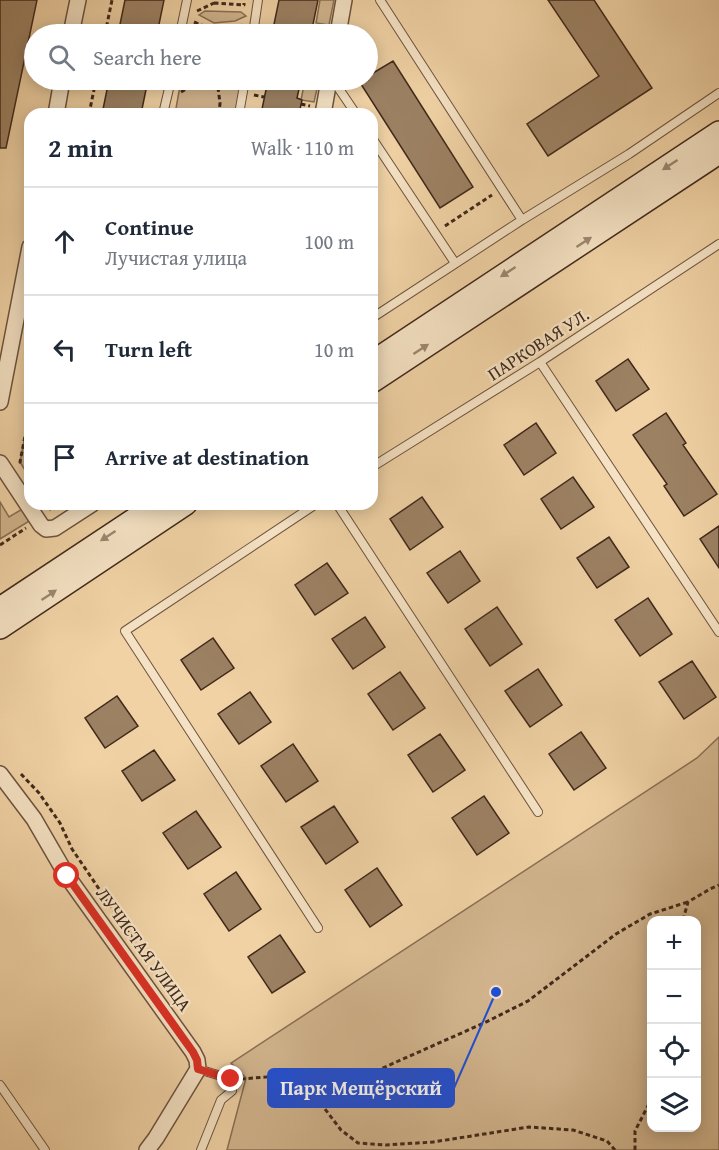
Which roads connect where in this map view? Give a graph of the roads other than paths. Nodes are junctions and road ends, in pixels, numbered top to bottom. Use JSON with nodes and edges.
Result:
{"nodes":[{"id":1,"x":78,"y":0,"type":"edge"},
{"id":2,"x":187,"y":0,"type":"edge"},
{"id":3,"x":258,"y":0,"type":"edge"},
{"id":4,"x":344,"y":0,"type":"edge"},
{"id":5,"x":380,"y":0,"type":"edge"},
{"id":6,"x":73,"y":24,"type":"edge"},
{"id":7,"x":182,"y":24,"type":"edge"},
{"id":8,"x":254,"y":24,"type":"edge"},
{"id":9,"x":340,"y":24,"type":"edge"},
{"id":10,"x":60,"y":90,"type":"edge"},
{"id":11,"x":169,"y":90,"type":"edge"},
{"id":12,"x":243,"y":90,"type":"edge"},
{"id":13,"x":329,"y":90,"type":"edge"},
{"id":14,"x":338,"y":90,"type":"edge"},
{"id":15,"x":719,"y":93,"type":"edge"},
{"id":16,"x":57,"y":108,"type":"edge"},
{"id":17,"x":165,"y":108,"type":"edge"},
{"id":18,"x":240,"y":108,"type":"edge"},
{"id":19,"x":324,"y":108,"type":"edge"},
{"id":20,"x":352,"y":108,"type":"edge"},
{"id":21,"x":719,"y":132,"type":"edge"},
{"id":22,"x":378,"y":147,"type":"edge"},
{"id":23,"x":719,"y":153,"type":"edge"},
{"id":24,"x":522,"y":220,"type":"junction"},
{"id":25,"x":719,"y":244,"type":"edge"},
{"id":26,"x":455,"y":263,"type":"junction"},
{"id":27,"x":24,"y":278,"type":"edge"},
{"id":28,"x":378,"y":314,"type":"edge"},
{"id":29,"x":378,"y":358,"type":"edge"},
{"id":30,"x":540,"y":362,"type":"junction"},
{"id":31,"x":378,"y":378,"type":"edge"},
{"id":32,"x":0,"y":402,"type":"edge"},
{"id":33,"x":0,"y":463,"type":"edge"},
{"id":34,"x":378,"y":463,"type":"edge"},
{"id":35,"x":24,"y":498,"type":"edge"},
{"id":36,"x":32,"y":510,"type":"edge"},
{"id":37,"x":83,"y":510,"type":"edge"},
{"id":38,"x":148,"y":510,"type":"edge"},
{"id":39,"x":177,"y":510,"type":"edge"},
{"id":40,"x":307,"y":510,"type":"edge"},
{"id":41,"x":341,"y":510,"type":"edge"},
{"id":42,"x":0,"y":608,"type":"edge"},
{"id":43,"x":0,"y":628,"type":"edge"},
{"id":44,"x":719,"y":632,"type":"edge"},
{"id":45,"x":0,"y":774,"type":"edge"},
{"id":46,"x":538,"y":812,"type":"dead end"},
{"id":47,"x":318,"y":928,"type":"dead end"},
{"id":48,"x":198,"y":1069,"type":"junction"},
{"id":49,"x":0,"y":1084,"type":"edge"},
{"id":50,"x":45,"y":1150,"type":"edge"},
{"id":51,"x":147,"y":1150,"type":"edge"},
{"id":52,"x":201,"y":1150,"type":"edge"}],
"edges":[{"from":1,"to":6,"type":"street"},
{"from":2,"to":7,"type":"lane"},
{"from":3,"to":8,"type":"lane"},
{"from":4,"to":9,"type":"street"},
{"from":5,"to":24,"type":"lane"},
{"from":10,"to":16,"type":"street"},
{"from":11,"to":17,"type":"lane"},
{"from":12,"to":18,"type":"lane"},
{"from":13,"to":19,"type":"street"},
{"from":14,"to":20,"type":"lane"},
{"from":15,"to":24,"type":"lane"},
{"from":21,"to":29,"type":"street","one_way":true},
{"from":22,"to":26,"type":"lane"},
{"from":31,"to":23,"type":"street","one_way":true},
{"from":24,"to":26,"type":"lane"},
{"from":25,"to":30,"type":"lane","name":"ПАРКОВАЯ УЛ."},
{"from":26,"to":28,"type":"lane"},
{"from":27,"to":32,"type":"street"},
{"from":30,"to":34,"type":"lane","name":"ПАРКОВАЯ УЛ."},
{"from":30,"to":44,"type":"lane"},
{"from":33,"to":35,"type":"street"},
{"from":36,"to":37,"type":"street"},
{"from":38,"to":42,"type":"street","one_way":true},
{"from":43,"to":39,"type":"street","one_way":true},
{"from":40,"to":47,"type":"lane"},
{"from":41,"to":46,"type":"lane"},
{"from":45,"to":48,"type":"street","name":"ЛУЧИСТАЯ УЛИЦА"},
{"from":48,"to":51,"type":"street"},
{"from":48,"to":52,"type":"lane"},
{"from":49,"to":50,"type":"lane"}]}
